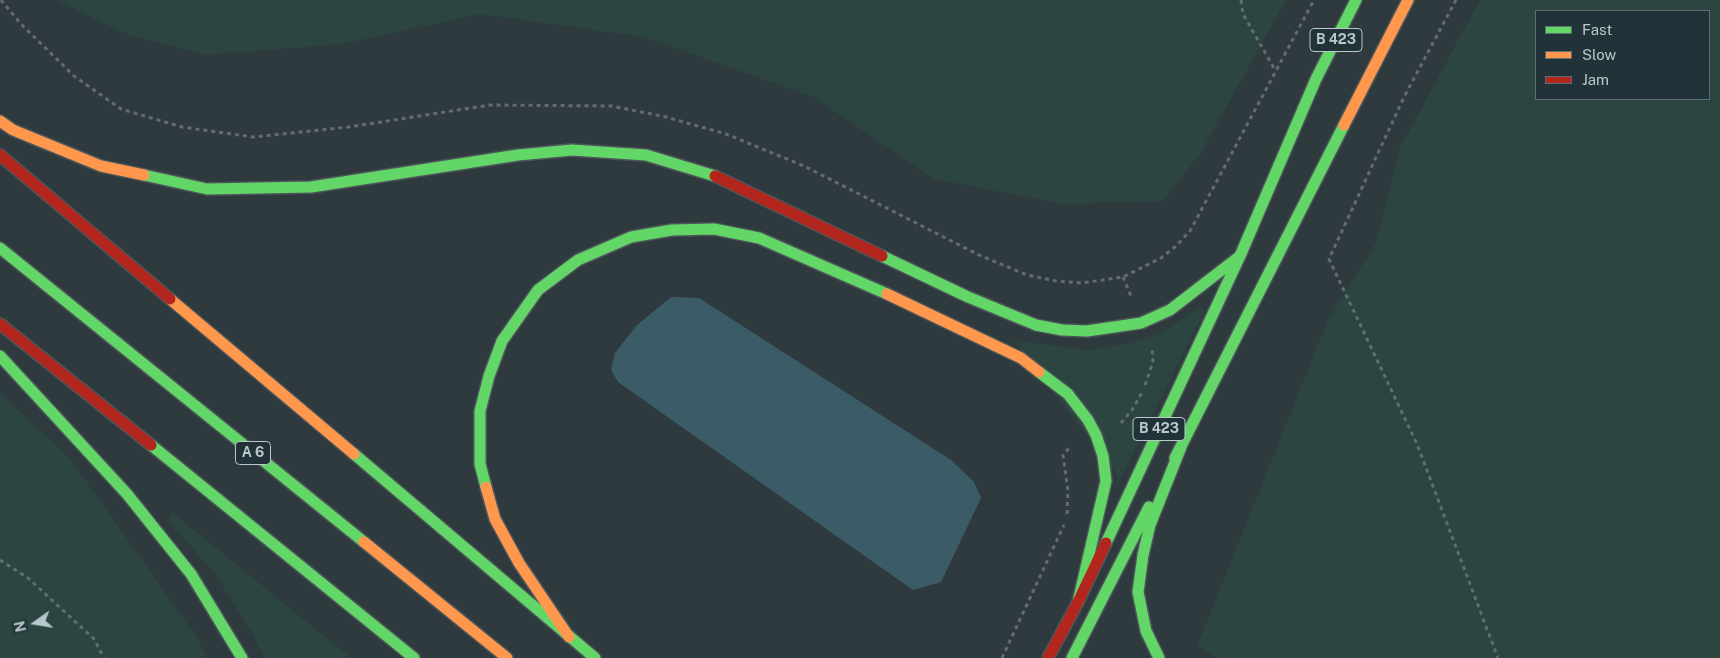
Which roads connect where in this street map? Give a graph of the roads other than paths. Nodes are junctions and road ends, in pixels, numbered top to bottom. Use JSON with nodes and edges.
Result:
{"nodes":[{"id":1,"x":1356,"y":0,"type":"edge"},
{"id":2,"x":1408,"y":0,"type":"edge"},
{"id":3,"x":0,"y":122,"type":"edge"},
{"id":4,"x":0,"y":156,"type":"edge"},
{"id":5,"x":0,"y":248,"type":"edge"},
{"id":6,"x":1240,"y":256,"type":"junction"},
{"id":7,"x":0,"y":324,"type":"edge"},
{"id":8,"x":0,"y":356,"type":"edge"},
{"id":9,"x":1185,"y":437,"type":"junction"},
{"id":10,"x":1078,"y":602,"type":"junction"},
{"id":11,"x":569,"y":637,"type":"junction"},
{"id":12,"x":242,"y":658,"type":"edge"},
{"id":13,"x":414,"y":658,"type":"edge"},
{"id":14,"x":507,"y":658,"type":"edge"},
{"id":15,"x":595,"y":658,"type":"edge"},
{"id":16,"x":1048,"y":658,"type":"edge"},
{"id":17,"x":1072,"y":658,"type":"edge"},
{"id":18,"x":1159,"y":658,"type":"edge"}],
"edges":[{"from":1,"to":6,"type":"main road","number":"B 423"},
{"from":2,"to":9,"type":"main road"},
{"from":3,"to":6,"type":"main road"},
{"from":4,"to":11,"type":"main road"},
{"from":5,"to":14,"type":"main road","number":"A 6"},
{"from":6,"to":10,"type":"main road","number":"B 423"},
{"from":7,"to":13,"type":"main road"},
{"from":8,"to":12,"type":"main road"},
{"from":9,"to":17,"type":"main road"},
{"from":9,"to":18,"type":"main road"},
{"from":10,"to":11,"type":"main road"},
{"from":10,"to":16,"type":"main road","number":"B 423"},
{"from":11,"to":15,"type":"main road"}]}
